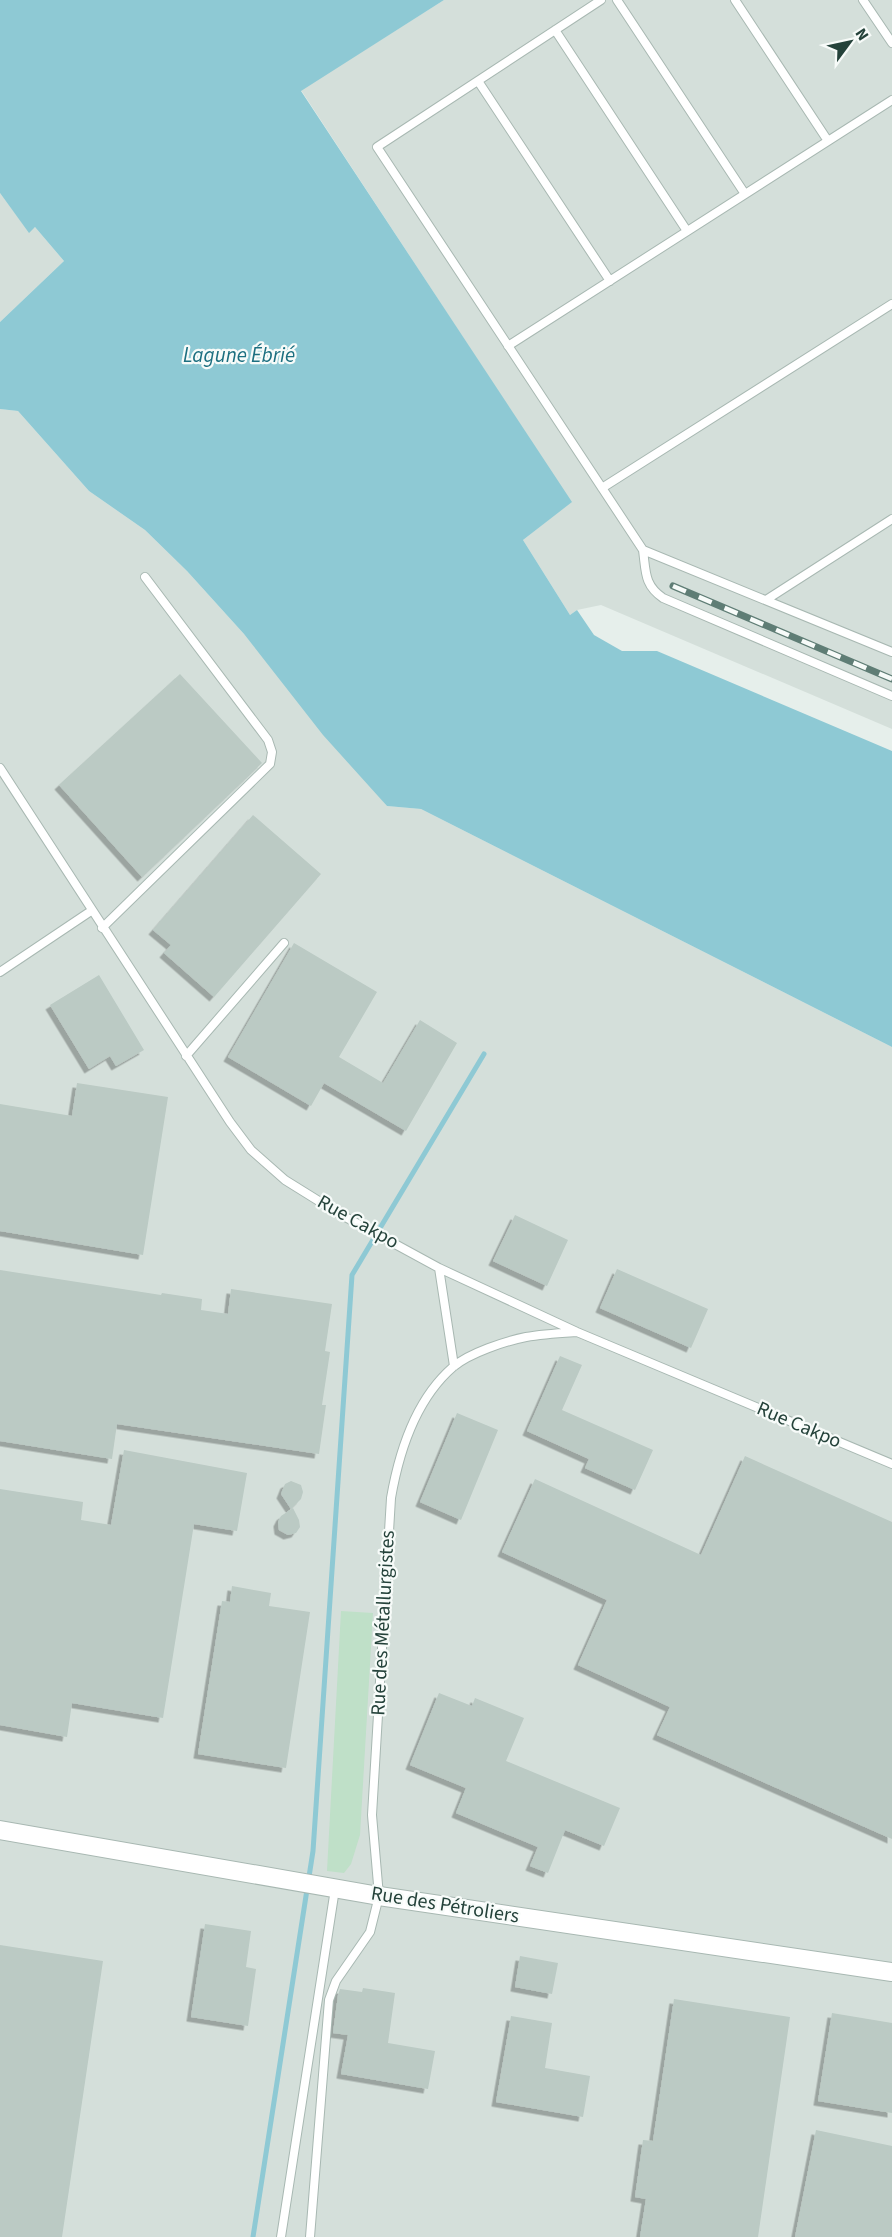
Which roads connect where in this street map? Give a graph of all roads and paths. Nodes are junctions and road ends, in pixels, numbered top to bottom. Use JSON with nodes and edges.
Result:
{"nodes":[{"id":1,"x":601,"y":0,"type":"edge"},
{"id":2,"x":617,"y":0,"type":"edge"},
{"id":3,"x":735,"y":0,"type":"edge"},
{"id":4,"x":863,"y":0,"type":"edge"},
{"id":5,"x":555,"y":30,"type":"junction"},
{"id":6,"x":892,"y":44,"type":"edge"},
{"id":7,"x":478,"y":81,"type":"junction"},
{"id":8,"x":892,"y":100,"type":"edge"},
{"id":9,"x":828,"y":141,"type":"junction"},
{"id":10,"x":745,"y":194,"type":"junction"},
{"id":11,"x":687,"y":231,"type":"junction"},
{"id":12,"x":610,"y":281,"type":"junction"},
{"id":13,"x":892,"y":304,"type":"edge"},
{"id":14,"x":508,"y":346,"type":"junction"},
{"id":15,"x":602,"y":488,"type":"junction"},
{"id":16,"x":892,"y":519,"type":"edge"},
{"id":17,"x":642,"y":550,"type":"junction"},
{"id":18,"x":145,"y":577,"type":"dead end"},
{"id":19,"x":766,"y":600,"type":"junction"},
{"id":20,"x":892,"y":652,"type":"edge"},
{"id":21,"x":892,"y":696,"type":"edge"},
{"id":22,"x":0,"y":768,"type":"edge"},
{"id":23,"x":92,"y":911,"type":"junction"},
{"id":24,"x":102,"y":928,"type":"junction"},
{"id":25,"x":284,"y":943,"type":"dead end"},
{"id":26,"x":0,"y":972,"type":"edge"},
{"id":27,"x":186,"y":1056,"type":"junction"},
{"id":28,"x":439,"y":1268,"type":"junction"},
{"id":29,"x":577,"y":1332,"type":"junction"},
{"id":30,"x":454,"y":1366,"type":"junction"},
{"id":31,"x":892,"y":1464,"type":"edge"},
{"id":32,"x":0,"y":1830,"type":"edge"},
{"id":33,"x":332,"y":1888,"type":"junction"},
{"id":34,"x":379,"y":1896,"type":"junction"},
{"id":35,"x":892,"y":1972,"type":"edge"},
{"id":36,"x":281,"y":2237,"type":"edge"},
{"id":37,"x":310,"y":2237,"type":"edge"}],
"edges":[{"from":1,"to":5,"type":"lane"},
{"from":2,"to":10,"type":"lane"},
{"from":3,"to":9,"type":"lane"},
{"from":4,"to":6,"type":"lane"},
{"from":5,"to":7,"type":"lane"},
{"from":5,"to":11,"type":"lane"},
{"from":7,"to":12,"type":"lane"},
{"from":7,"to":14,"type":"lane"},
{"from":8,"to":9,"type":"lane"},
{"from":9,"to":10,"type":"lane"},
{"from":10,"to":11,"type":"lane"},
{"from":11,"to":12,"type":"lane"},
{"from":12,"to":14,"type":"lane"},
{"from":13,"to":15,"type":"lane"},
{"from":14,"to":15,"type":"lane"},
{"from":15,"to":17,"type":"lane"},
{"from":16,"to":19,"type":"lane"},
{"from":17,"to":19,"type":"lane"},
{"from":17,"to":21,"type":"lane"},
{"from":18,"to":24,"type":"lane"},
{"from":19,"to":20,"type":"lane"},
{"from":22,"to":23,"type":"lane","name":"Rue Cakpo"},
{"from":23,"to":24,"type":"lane","name":"Rue Cakpo"},
{"from":23,"to":26,"type":"lane"},
{"from":24,"to":27,"type":"lane","name":"Rue Cakpo"},
{"from":25,"to":27,"type":"lane"},
{"from":27,"to":28,"type":"lane","name":"Rue Cakpo"},
{"from":28,"to":29,"type":"lane","name":"Rue Cakpo"},
{"from":28,"to":30,"type":"lane"},
{"from":29,"to":30,"type":"lane","name":"Rue des Métallurgistes"},
{"from":29,"to":31,"type":"lane","name":"Rue Cakpo"},
{"from":30,"to":34,"type":"lane","name":"Rue des Métallurgistes"},
{"from":32,"to":33,"type":"street","name":"Rue des Pétroliers"},
{"from":33,"to":34,"type":"street","name":"Rue des Pétroliers"},
{"from":33,"to":36,"type":"lane"},
{"from":34,"to":35,"type":"street","name":"Rue des Pétroliers"},
{"from":34,"to":37,"type":"lane","name":"Rue des Métallurgistes"}]}
